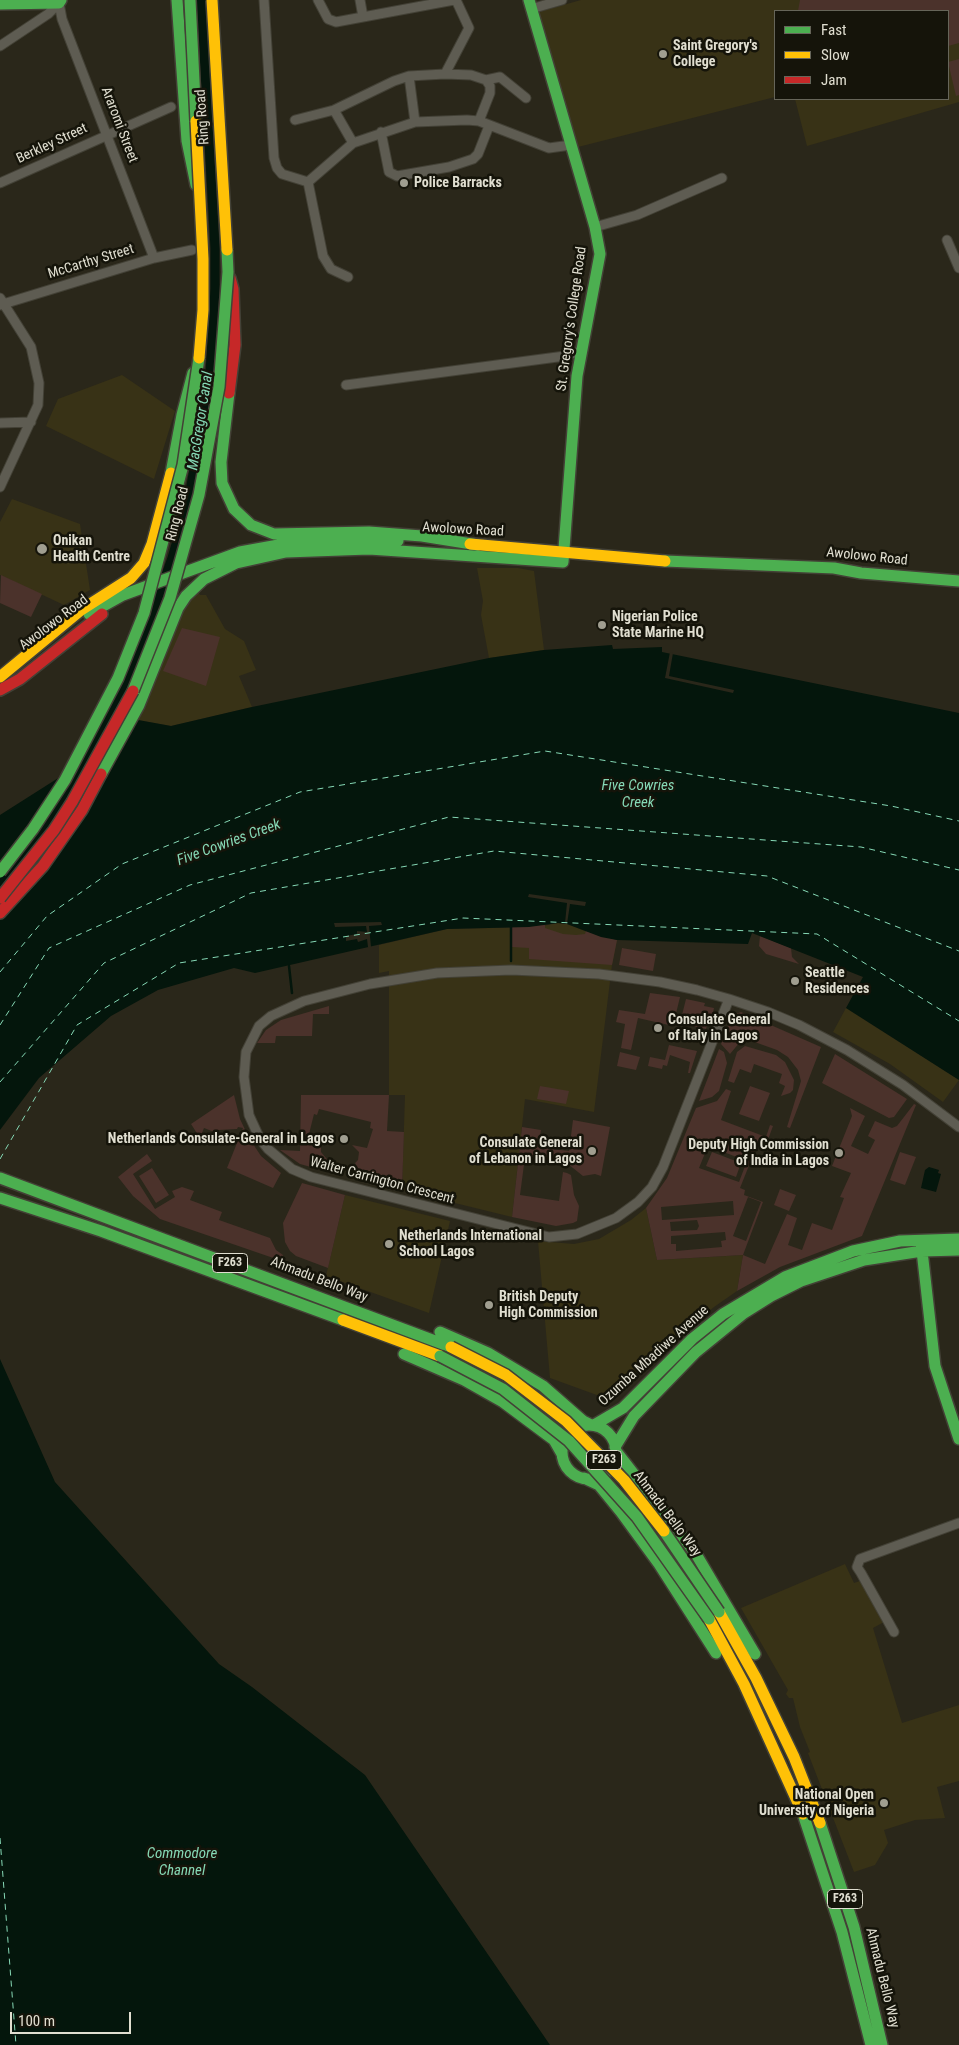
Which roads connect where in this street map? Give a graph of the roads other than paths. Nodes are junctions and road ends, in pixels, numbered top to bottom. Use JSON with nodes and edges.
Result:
{"nodes":[{"id":1,"x":177,"y":0,"type":"edge"},
{"id":2,"x":190,"y":0,"type":"edge"},
{"id":3,"x":212,"y":0,"type":"edge"},
{"id":4,"x":264,"y":0,"type":"edge"},
{"id":5,"x":318,"y":0,"type":"edge"},
{"id":6,"x":360,"y":0,"type":"edge"},
{"id":7,"x":455,"y":0,"type":"edge"},
{"id":8,"x":562,"y":0,"type":"edge"},
{"id":9,"x":60,"y":1,"type":"edge"},
{"id":10,"x":0,"y":4,"type":"edge"},
{"id":11,"x":530,"y":4,"type":"edge"},
{"id":12,"x":363,"y":17,"type":"junction"},
{"id":13,"x":0,"y":46,"type":"edge"},
{"id":14,"x":445,"y":74,"type":"junction"},
{"id":15,"x":410,"y":76,"type":"junction"},
{"id":16,"x":486,"y":80,"type":"junction"},
{"id":17,"x":526,"y":98,"type":"dead end"},
{"id":18,"x":171,"y":107,"type":"dead end"},
{"id":19,"x":334,"y":110,"type":"junction"},
{"id":20,"x":295,"y":120,"type":"dead end"},
{"id":21,"x":479,"y":121,"type":"junction"},
{"id":22,"x":414,"y":122,"type":"junction"},
{"id":23,"x":489,"y":126,"type":"junction"},
{"id":24,"x":381,"y":132,"type":"junction"},
{"id":25,"x":107,"y":134,"type":"junction"},
{"id":26,"x":353,"y":143,"type":"junction"},
{"id":27,"x":571,"y":145,"type":"junction"},
{"id":28,"x":722,"y":178,"type":"dead end"},
{"id":29,"x":308,"y":182,"type":"junction"},
{"id":30,"x":0,"y":183,"type":"edge"},
{"id":31,"x":198,"y":192,"type":"junction"},
{"id":32,"x":595,"y":227,"type":"junction"},
{"id":33,"x":947,"y":240,"type":"dead end"},
{"id":34,"x":192,"y":250,"type":"dead end"},
{"id":35,"x":154,"y":258,"type":"junction"},
{"id":36,"x":959,"y":268,"type":"edge"},
{"id":37,"x":228,"y":272,"type":"junction"},
{"id":38,"x":348,"y":277,"type":"dead end"},
{"id":39,"x":2,"y":302,"type":"edge"},
{"id":40,"x":581,"y":351,"type":"junction"},
{"id":41,"x":199,"y":352,"type":"junction"},
{"id":42,"x":346,"y":384,"type":"dead end"},
{"id":43,"x":31,"y":422,"type":"junction"},
{"id":44,"x":0,"y":423,"type":"edge"},
{"id":45,"x":0,"y":487,"type":"edge"},
{"id":46,"x":478,"y":544,"type":"junction"},
{"id":47,"x":563,"y":558,"type":"junction"},
{"id":48,"x":240,"y":561,"type":"junction"},
{"id":49,"x":185,"y":577,"type":"junction"},
{"id":50,"x":959,"y":581,"type":"edge"},
{"id":51,"x":959,"y":589,"type":"edge"},
{"id":52,"x":141,"y":592,"type":"junction"},
{"id":53,"x":0,"y":676,"type":"edge"},
{"id":54,"x":0,"y":683,"type":"edge"},
{"id":55,"x":0,"y":690,"type":"edge"},
{"id":56,"x":0,"y":872,"type":"edge"},
{"id":57,"x":0,"y":898,"type":"edge"},
{"id":58,"x":0,"y":913,"type":"edge"},
{"id":59,"x":729,"y":999,"type":"junction"},
{"id":60,"x":959,"y":1128,"type":"edge"},
{"id":61,"x":4,"y":1179,"type":"edge"},
{"id":62,"x":0,"y":1198,"type":"edge"},
{"id":63,"x":959,"y":1239,"type":"edge"},
{"id":64,"x":922,"y":1245,"type":"junction"},
{"id":65,"x":959,"y":1250,"type":"edge"},
{"id":66,"x":280,"y":1281,"type":"junction"},
{"id":67,"x":280,"y":1298,"type":"junction"},
{"id":68,"x":592,"y":1425,"type":"junction"},
{"id":69,"x":959,"y":1439,"type":"edge"},
{"id":70,"x":616,"y":1449,"type":"junction"},
{"id":71,"x":562,"y":1454,"type":"junction"},
{"id":72,"x":584,"y":1478,"type":"junction"},
{"id":73,"x":959,"y":1523,"type":"edge"},
{"id":74,"x":894,"y":1632,"type":"dead end"},
{"id":75,"x":794,"y":1757,"type":"junction"},
{"id":76,"x":781,"y":1761,"type":"junction"},
{"id":77,"x":872,"y":2045,"type":"edge"},
{"id":78,"x":882,"y":2045,"type":"edge"}],
"edges":[{"from":1,"to":31,"type":"main road","bridge":true},
{"from":2,"to":31,"type":"main road","name":"Ring Road","bridge":true},
{"from":3,"to":37,"type":"main road","name":"Ring Road","bridge":true},
{"from":4,"to":29,"type":"street"},
{"from":5,"to":12,"type":"street"},
{"from":6,"to":12,"type":"street"},
{"from":7,"to":12,"type":"street"},
{"from":7,"to":14,"type":"street"},
{"from":8,"to":11,"type":"street"},
{"from":9,"to":10,"type":"main road"},
{"from":9,"to":13,"type":"street"},
{"from":9,"to":25,"type":"street","name":"Araromi Street"},
{"from":11,"to":27,"type":"main road","name":"St. Gregory's College Road"},
{"from":14,"to":15,"type":"street"},
{"from":14,"to":16,"type":"street"},
{"from":15,"to":19,"type":"street"},
{"from":15,"to":22,"type":"street"},
{"from":16,"to":17,"type":"street"},
{"from":16,"to":21,"type":"street"},
{"from":18,"to":25,"type":"street","name":"Berkley Street"},
{"from":19,"to":20,"type":"street"},
{"from":19,"to":26,"type":"street"},
{"from":21,"to":22,"type":"street"},
{"from":21,"to":23,"type":"street"},
{"from":22,"to":24,"type":"street"},
{"from":23,"to":24,"type":"street"},
{"from":23,"to":27,"type":"street"},
{"from":24,"to":26,"type":"street"},
{"from":25,"to":30,"type":"street","name":"Berkley Street"},
{"from":25,"to":35,"type":"street","name":"Araromi Street"},
{"from":26,"to":29,"type":"street"},
{"from":27,"to":32,"type":"main road","name":"St. Gregory's College Road"},
{"from":28,"to":32,"type":"street"},
{"from":29,"to":38,"type":"street"},
{"from":31,"to":41,"type":"main road","name":"Ring Road","bridge":true},
{"from":32,"to":40,"type":"main road","name":"St. Gregory's College Road"},
{"from":33,"to":36,"type":"street"},
{"from":34,"to":35,"type":"street","name":"McCarthy Street"},
{"from":35,"to":39,"type":"street","name":"McCarthy Street"},
{"from":37,"to":46,"type":"main road"},
{"from":37,"to":57,"type":"main road","name":"Ring Road","bridge":true},
{"from":39,"to":43,"type":"street"},
{"from":40,"to":42,"type":"street"},
{"from":40,"to":47,"type":"main road","name":"St. Gregory's College Road"},
{"from":41,"to":53,"type":"main road","bridge":true},
{"from":41,"to":56,"type":"main road","name":"Ring Road","bridge":true},
{"from":43,"to":44,"type":"street"},
{"from":43,"to":45,"type":"street"},
{"from":46,"to":47,"type":"main road","name":"Awolowo Road"},
{"from":46,"to":49,"type":"main road","name":"Awolowo Road"},
{"from":47,"to":48,"type":"main road","name":"Awolowo Road"},
{"from":47,"to":50,"type":"main road","name":"Awolowo Road"},
{"from":47,"to":51,"type":"main road","name":"Awolowo Road"},
{"from":48,"to":49,"type":"main road","name":"Awolowo Road"},
{"from":48,"to":58,"type":"main road"},
{"from":49,"to":52,"type":"main road","name":"Awolowo Road","bridge":true},
{"from":52,"to":54,"type":"main road","name":"Awolowo Road"},
{"from":52,"to":55,"type":"main road","name":"Awolowo Road"},
{"from":59,"to":59,"type":"street","name":"Walter Carrington Crescent"},
{"from":59,"to":60,"type":"street","name":"Walter Carrington Crescent"},
{"from":61,"to":66,"type":"main road","name":"Ahmadu Bello Way","number":"F263"},
{"from":62,"to":67,"type":"main road","name":"Ahmadu Bello Way","number":"F263"},
{"from":63,"to":64,"type":"main road","name":"Ozumba Mbadiwe Avenue"},
{"from":64,"to":65,"type":"main road","name":"Ozumba Mbadiwe Avenue"},
{"from":64,"to":68,"type":"main road","name":"Ozumba Mbadiwe Avenue"},
{"from":64,"to":69,"type":"main road"},
{"from":64,"to":70,"type":"main road","name":"Ozumba Mbadiwe Avenue"},
{"from":66,"to":68,"type":"main road"},
{"from":66,"to":75,"type":"main road","name":"Ahmadu Bello Way","number":"F263","bridge":true},
{"from":67,"to":71,"type":"main road"},
{"from":67,"to":76,"type":"main road","name":"Ahmadu Bello Way","number":"F263","bridge":true},
{"from":68,"to":70,"type":"main road"},
{"from":68,"to":71,"type":"main road"},
{"from":70,"to":72,"type":"main road"},
{"from":70,"to":75,"type":"main road"},
{"from":71,"to":72,"type":"main road"},
{"from":72,"to":76,"type":"main road"},
{"from":73,"to":74,"type":"street"},
{"from":75,"to":78,"type":"main road","name":"Ahmadu Bello Way","number":"F263"},
{"from":76,"to":77,"type":"main road","name":"Ahmadu Bello Way","number":"F263"}]}
